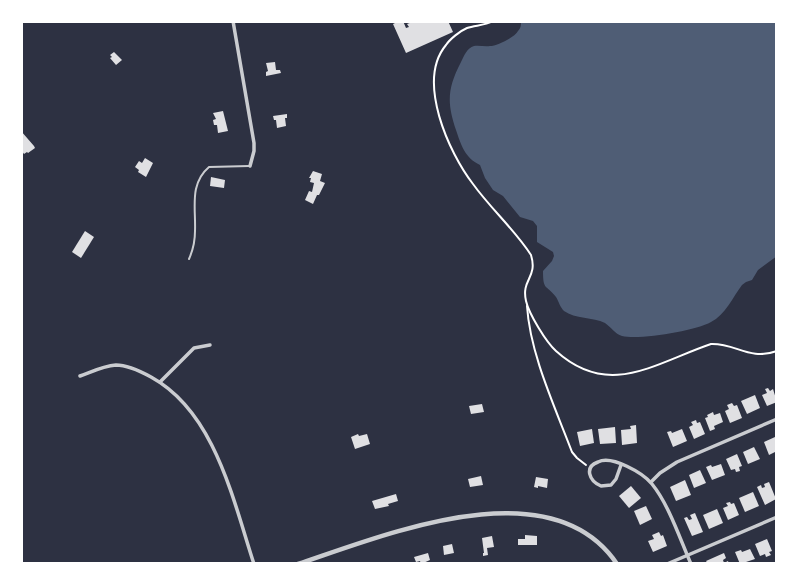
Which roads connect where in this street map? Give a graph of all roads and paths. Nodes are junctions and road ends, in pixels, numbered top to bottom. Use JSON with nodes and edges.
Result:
{"nodes":[{"id":1,"x":233,"y":21,"type":"edge"},
{"id":2,"x":493,"y":21,"type":"edge"},
{"id":3,"x":250,"y":166,"type":"joint"},
{"id":4,"x":190,"y":259,"type":"dead end"},
{"id":5,"x":527,"y":305,"type":"junction"},
{"id":6,"x":210,"y":345,"type":"dead end"},
{"id":7,"x":777,"y":351,"type":"edge"},
{"id":8,"x":80,"y":376,"type":"dead end"},
{"id":9,"x":160,"y":382,"type":"junction"},
{"id":10,"x":777,"y":419,"type":"edge"},
{"id":11,"x":621,"y":465,"type":"junction"},
{"id":12,"x":591,"y":468,"type":"junction"},
{"id":13,"x":651,"y":483,"type":"junction"},
{"id":14,"x":777,"y":517,"type":"edge"},
{"id":15,"x":687,"y":555,"type":"junction"},
{"id":16,"x":254,"y":564,"type":"edge"},
{"id":17,"x":298,"y":564,"type":"edge"},
{"id":18,"x":617,"y":564,"type":"edge"},
{"id":19,"x":667,"y":564,"type":"edge"},
{"id":20,"x":691,"y":564,"type":"edge"}],
"edges":[{"from":1,"to":3,"type":"street"},
{"from":2,"to":5,"type":"path"},
{"from":3,"to":4,"type":"lane"},
{"from":5,"to":7,"type":"path"},
{"from":5,"to":12,"type":"path"},
{"from":6,"to":9,"type":"street"},
{"from":8,"to":9,"type":"street"},
{"from":9,"to":16,"type":"street"},
{"from":10,"to":13,"type":"street"},
{"from":11,"to":12,"type":"street"},
{"from":11,"to":12,"type":"street"},
{"from":11,"to":13,"type":"street"},
{"from":13,"to":15,"type":"street"},
{"from":14,"to":15,"type":"street"},
{"from":15,"to":19,"type":"street"},
{"from":15,"to":20,"type":"street"},
{"from":17,"to":18,"type":"street"}]}
